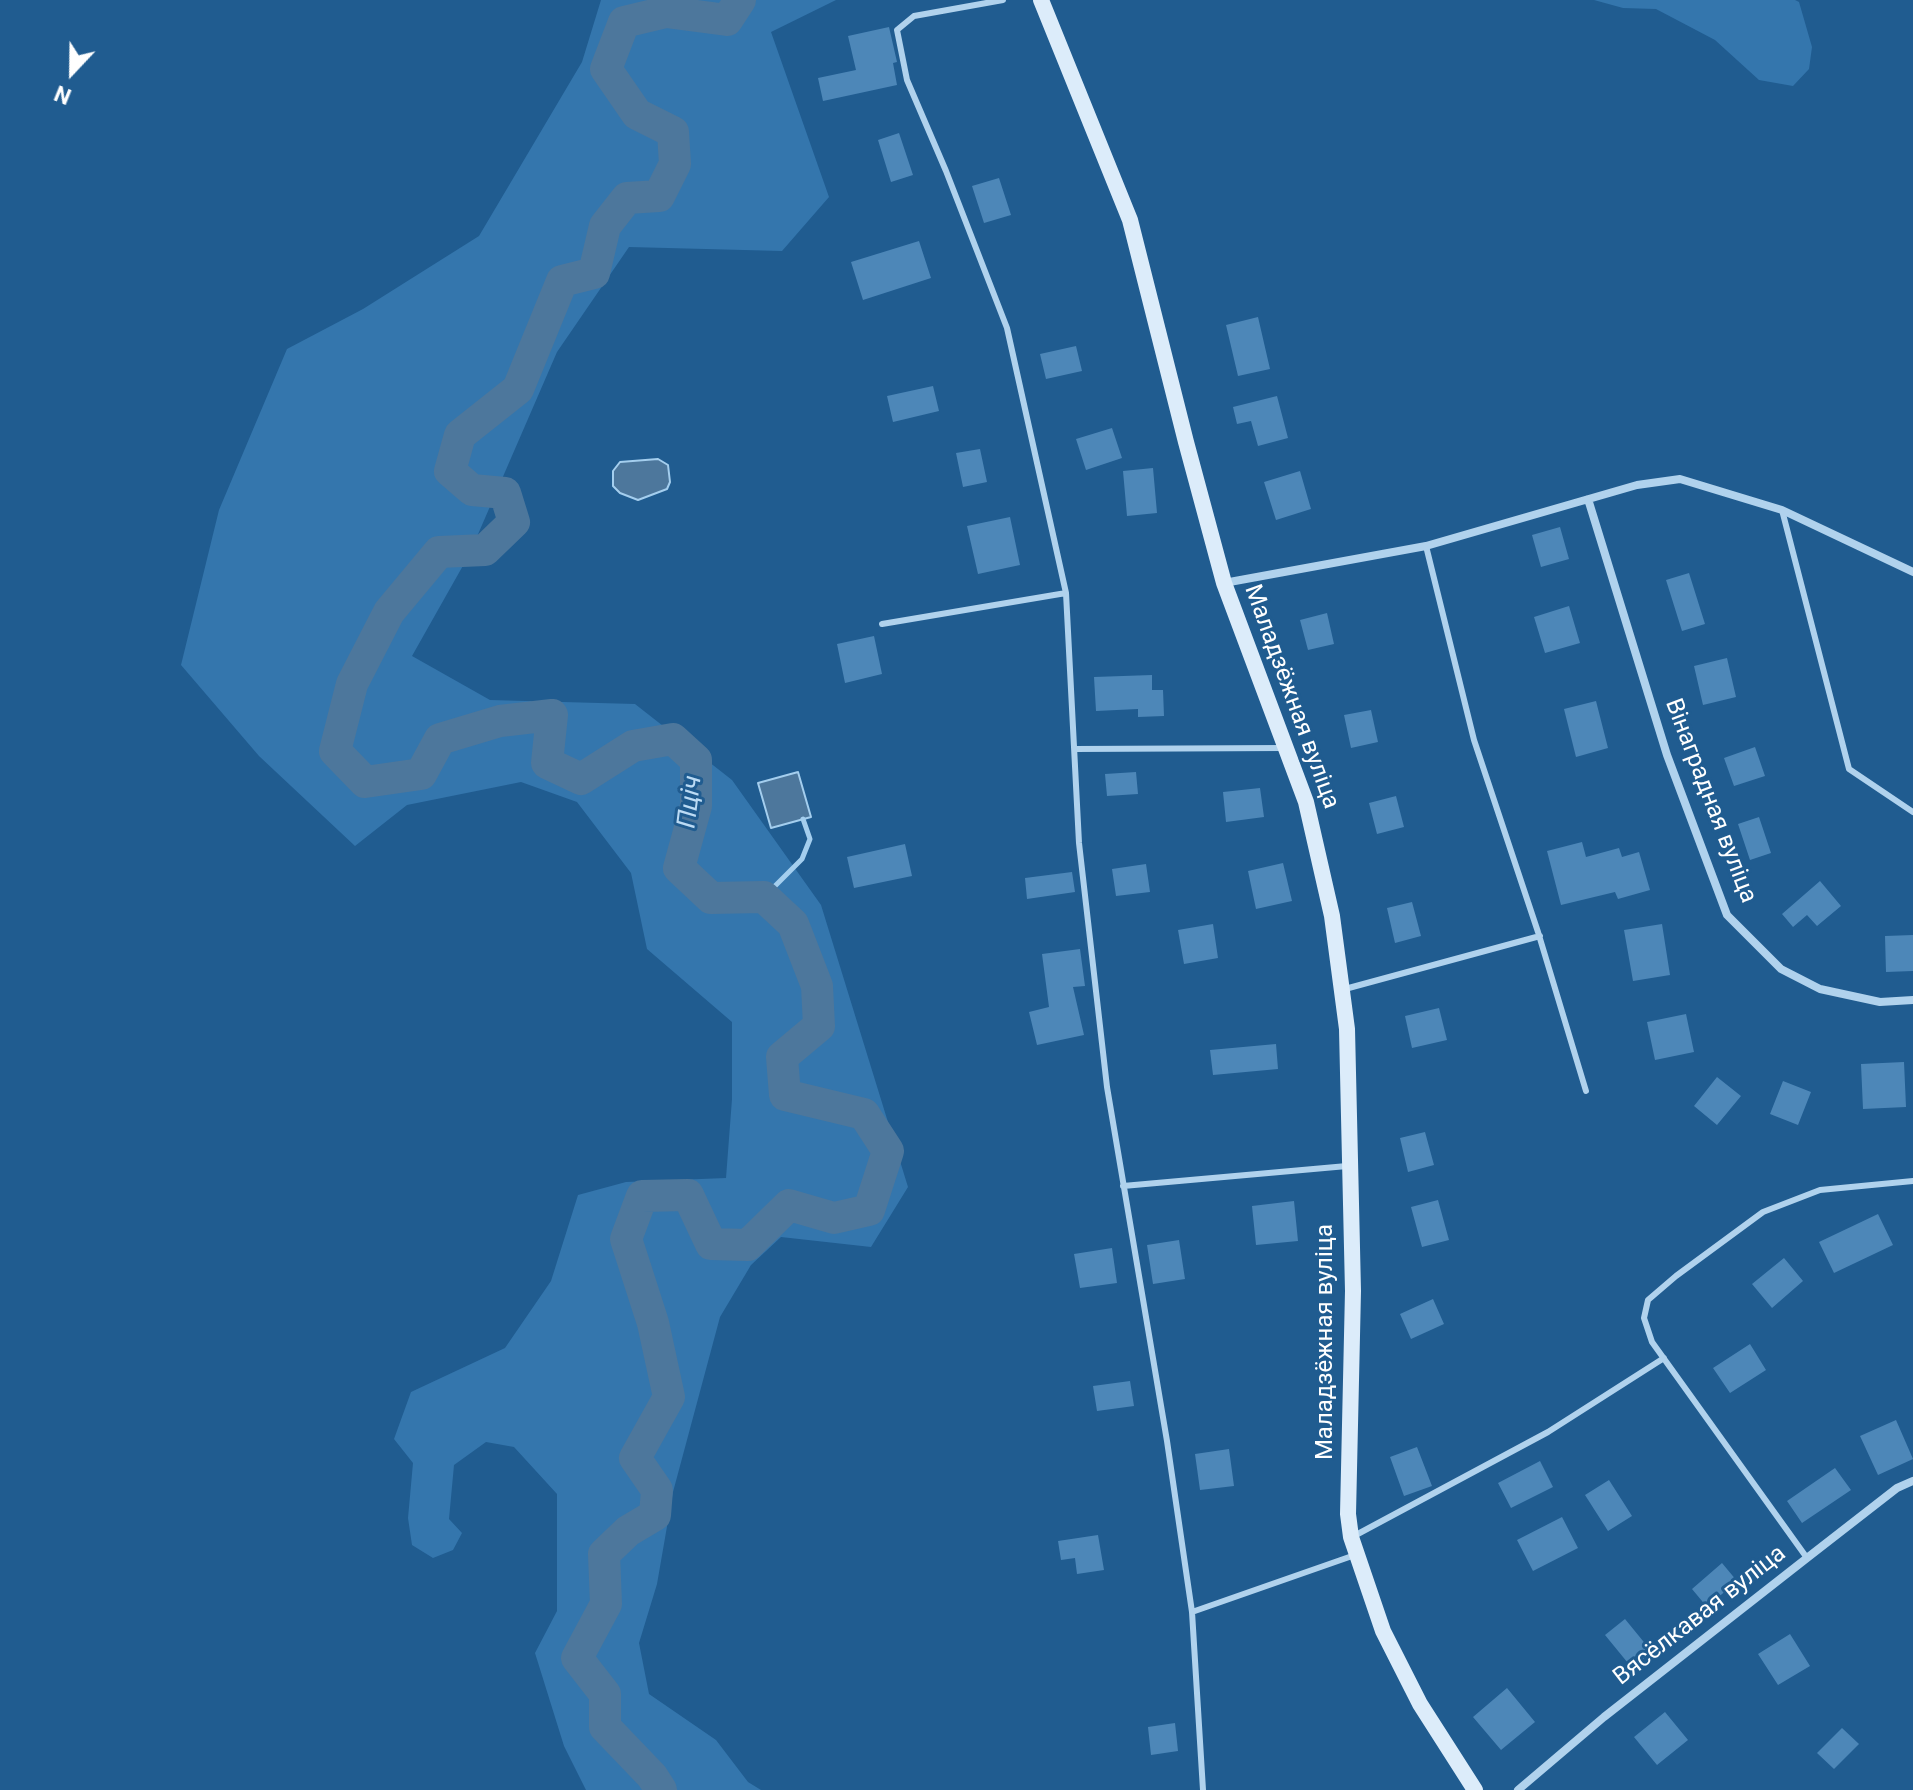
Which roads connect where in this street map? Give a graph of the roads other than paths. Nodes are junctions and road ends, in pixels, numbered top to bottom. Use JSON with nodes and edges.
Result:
{"nodes":[{"id":1,"x":1003,"y":0,"type":"edge"},
{"id":2,"x":1041,"y":0,"type":"edge"},
{"id":3,"x":1588,"y":499,"type":"junction"},
{"id":4,"x":1782,"y":510,"type":"junction"},
{"id":5,"x":1426,"y":546,"type":"junction"},
{"id":6,"x":1913,"y":572,"type":"edge"},
{"id":7,"x":1224,"y":583,"type":"junction"},
{"id":8,"x":1066,"y":593,"type":"junction"},
{"id":9,"x":882,"y":624,"type":"dead end"},
{"id":10,"x":1286,"y":748,"type":"junction"},
{"id":11,"x":1075,"y":749,"type":"junction"},
{"id":12,"x":1913,"y":812,"type":"edge"},
{"id":13,"x":1540,"y":936,"type":"junction"},
{"id":14,"x":1342,"y":990,"type":"junction"},
{"id":15,"x":1913,"y":1000,"type":"edge"},
{"id":16,"x":1586,"y":1091,"type":"dead end"},
{"id":17,"x":1350,"y":1165,"type":"junction"},
{"id":18,"x":1913,"y":1181,"type":"edge"},
{"id":19,"x":1123,"y":1186,"type":"junction"},
{"id":20,"x":1664,"y":1358,"type":"junction"},
{"id":21,"x":1913,"y":1481,"type":"edge"},
{"id":22,"x":1351,"y":1537,"type":"junction"},
{"id":23,"x":1355,"y":1555,"type":"junction"},
{"id":24,"x":1807,"y":1558,"type":"junction"},
{"id":25,"x":1192,"y":1612,"type":"junction"},
{"id":26,"x":1203,"y":1790,"type":"edge"},
{"id":27,"x":1475,"y":1790,"type":"edge"},
{"id":28,"x":1518,"y":1790,"type":"edge"}],
"edges":[{"from":1,"to":8,"type":"lane"},
{"from":2,"to":7,"type":"street","name":"Маладзёжная вуліца"},
{"from":3,"to":4,"type":"street"},
{"from":3,"to":5,"type":"street"},
{"from":3,"to":15,"type":"street","name":"Вінаградная вуліца"},
{"from":4,"to":6,"type":"street"},
{"from":4,"to":12,"type":"lane"},
{"from":5,"to":7,"type":"street"},
{"from":5,"to":13,"type":"lane"},
{"from":7,"to":10,"type":"street","name":"Маладзёжная вуліца"},
{"from":8,"to":9,"type":"lane"},
{"from":8,"to":11,"type":"lane"},
{"from":10,"to":11,"type":"lane"},
{"from":10,"to":14,"type":"street","name":"Маладзёжная вуліца"},
{"from":11,"to":19,"type":"lane"},
{"from":13,"to":14,"type":"lane"},
{"from":13,"to":16,"type":"lane"},
{"from":14,"to":17,"type":"street","name":"Маладзёжная вуліца"},
{"from":17,"to":19,"type":"lane"},
{"from":17,"to":22,"type":"street","name":"Маладзёжная вуліца"},
{"from":18,"to":20,"type":"lane"},
{"from":19,"to":25,"type":"lane"},
{"from":20,"to":22,"type":"lane"},
{"from":20,"to":24,"type":"lane"},
{"from":21,"to":24,"type":"street","name":"Вясёлкавая вуліца"},
{"from":22,"to":23,"type":"street","name":"Маладзёжная вуліца"},
{"from":23,"to":25,"type":"lane"},
{"from":23,"to":27,"type":"street","name":"Маладзёжная вуліца"},
{"from":24,"to":28,"type":"street","name":"Вясёлкавая вуліца"},
{"from":25,"to":26,"type":"lane"}]}
